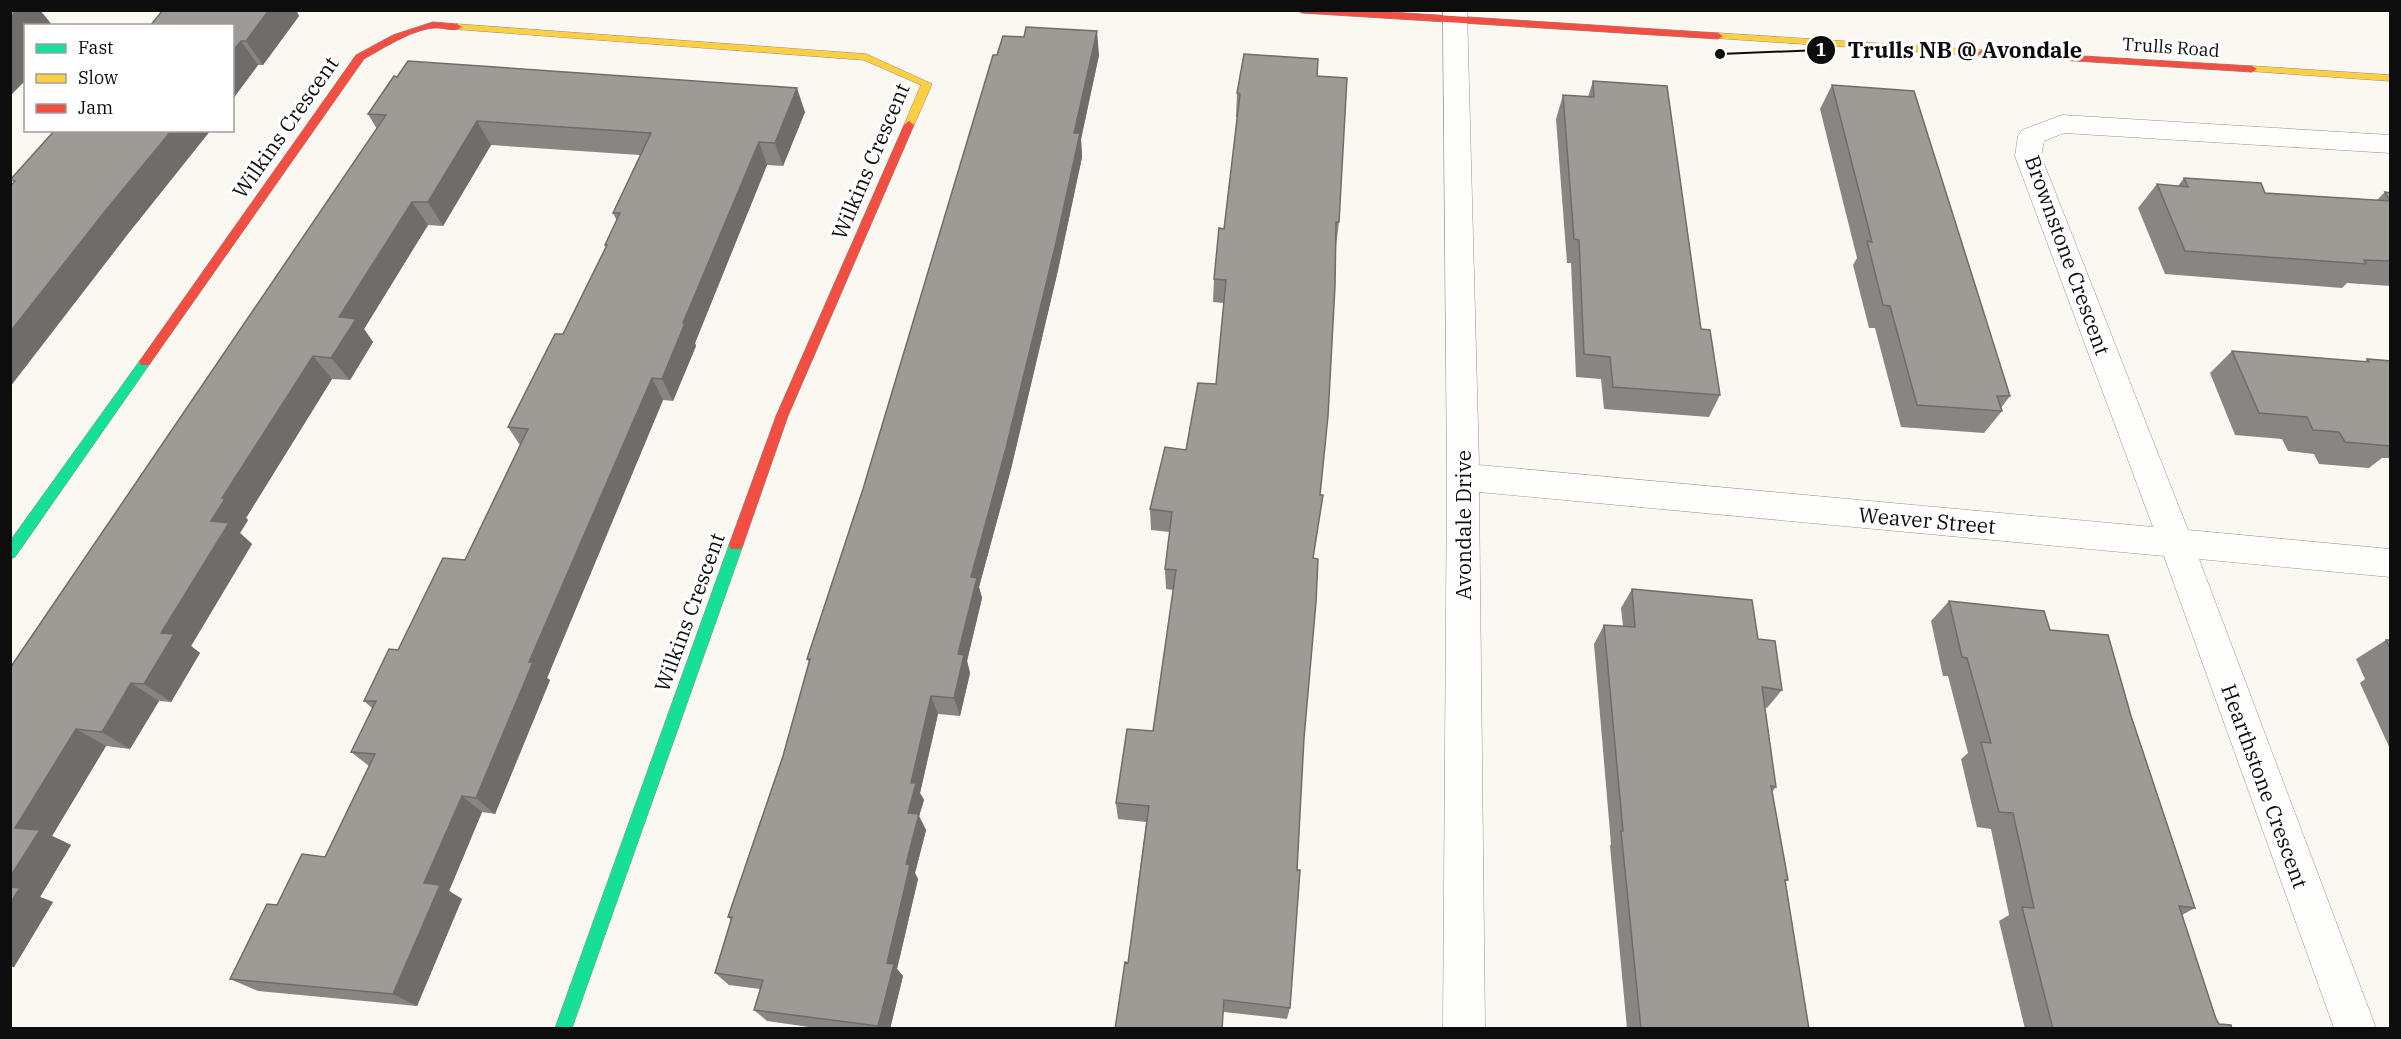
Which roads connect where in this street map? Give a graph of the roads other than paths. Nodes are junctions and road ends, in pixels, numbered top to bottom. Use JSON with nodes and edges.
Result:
{"nodes":[{"id":1,"x":1302,"y":10,"type":"edge"},
{"id":2,"x":1454,"y":16,"type":"edge"},
{"id":3,"x":2391,"y":78,"type":"edge"},
{"id":4,"x":2391,"y":144,"type":"edge"},
{"id":5,"x":1463,"y":477,"type":"junction"},
{"id":6,"x":2176,"y":543,"type":"junction"},
{"id":7,"x":10,"y":554,"type":"edge"},
{"id":8,"x":2391,"y":563,"type":"edge"},
{"id":9,"x":563,"y":1029,"type":"edge"},
{"id":10,"x":1464,"y":1029,"type":"edge"},
{"id":11,"x":2355,"y":1029,"type":"edge"}],
"edges":[{"from":1,"to":2,"type":"street","name":"Trulls Road"},
{"from":2,"to":3,"type":"street","name":"Trulls Road"},
{"from":2,"to":5,"type":"street","name":"Avondale Drive"},
{"from":4,"to":6,"type":"street","name":"Brownstone Crescent"},
{"from":5,"to":6,"type":"street","name":"Weaver Street"},
{"from":5,"to":10,"type":"street","name":"Avondale Drive"},
{"from":6,"to":8,"type":"street","name":"Weaver Street"},
{"from":6,"to":11,"type":"street","name":"Hearthstone Crescent"},
{"from":7,"to":9,"type":"street","name":"Wilkins Crescent"}]}
